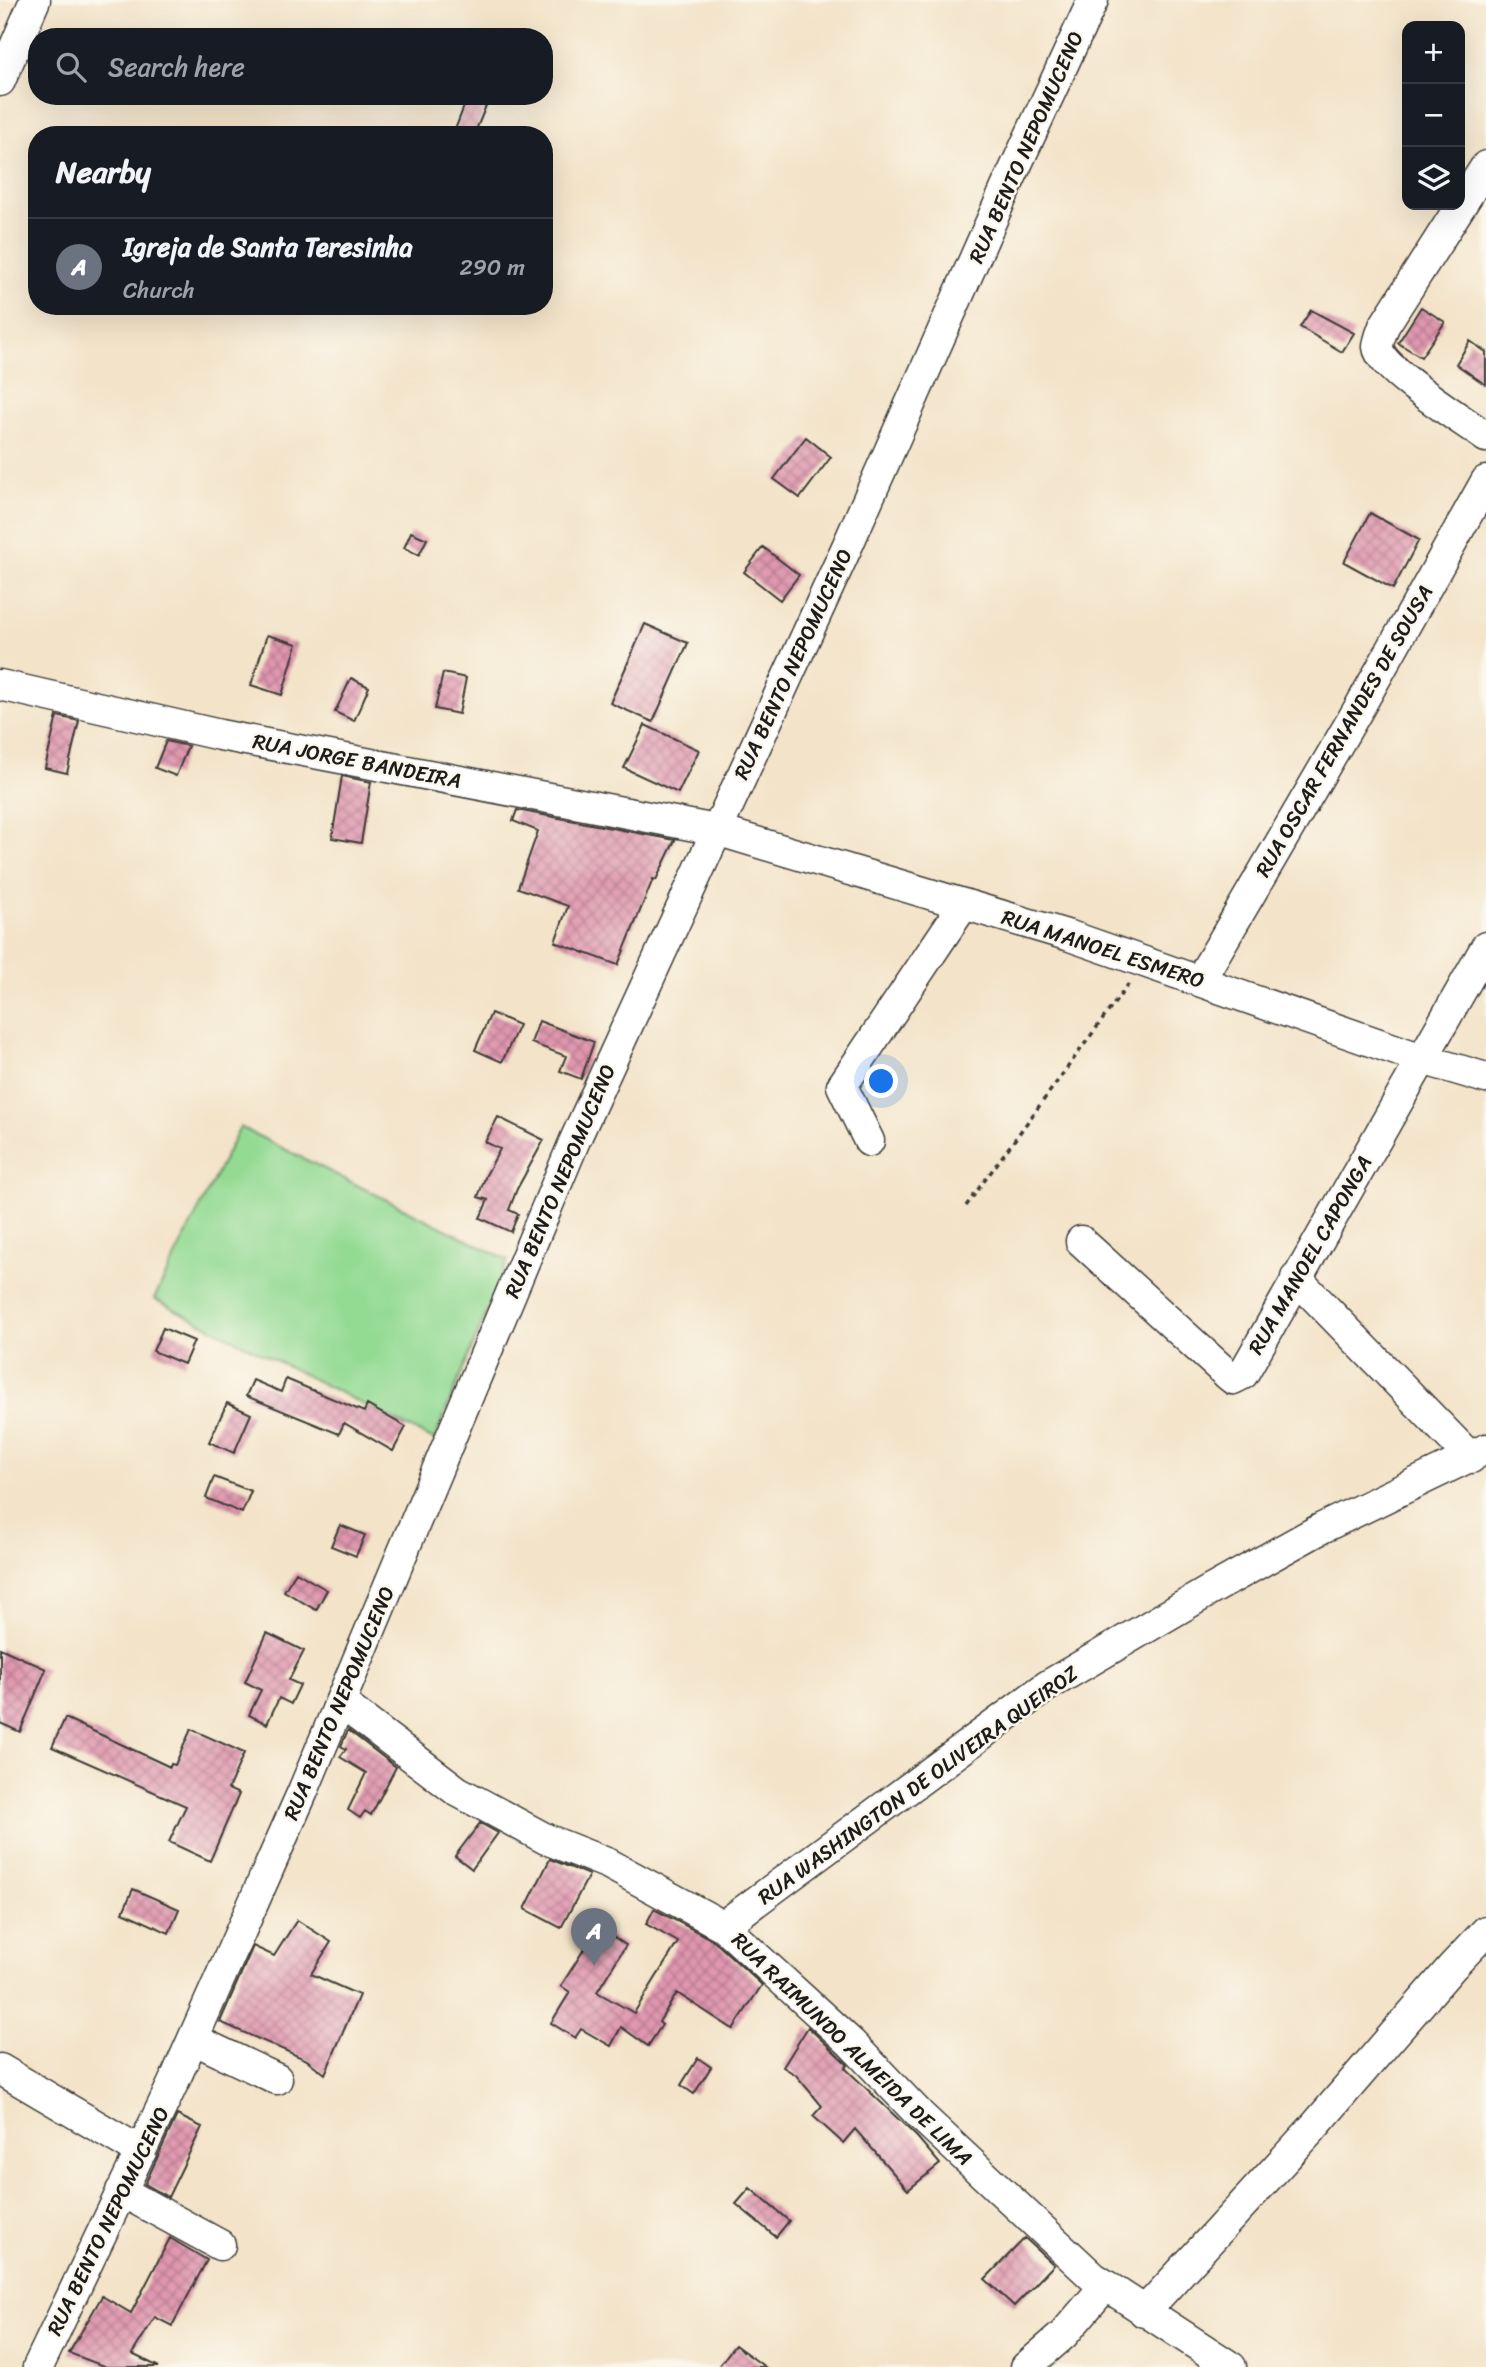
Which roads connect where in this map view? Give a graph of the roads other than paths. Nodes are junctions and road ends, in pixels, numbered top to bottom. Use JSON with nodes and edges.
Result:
{"nodes":[{"id":1,"x":35,"y":0,"type":"edge"},
{"id":2,"x":1093,"y":0,"type":"edge"},
{"id":3,"x":0,"y":81,"type":"edge"},
{"id":4,"x":1486,"y":166,"type":"edge"},
{"id":5,"x":1486,"y":437,"type":"edge"},
{"id":6,"x":1486,"y":481,"type":"edge"},
{"id":7,"x":0,"y":685,"type":"edge"},
{"id":8,"x":716,"y":830,"type":"junction"},
{"id":9,"x":964,"y":904,"type":"junction"},
{"id":10,"x":1486,"y":947,"type":"edge"},
{"id":11,"x":1200,"y":980,"type":"junction"},
{"id":12,"x":1422,"y":1059,"type":"junction"},
{"id":13,"x":1486,"y":1078,"type":"edge"},
{"id":14,"x":869,"y":1141,"type":"dead end"},
{"id":15,"x":1081,"y":1241,"type":"dead end"},
{"id":16,"x":1296,"y":1278,"type":"junction"},
{"id":17,"x":1479,"y":1453,"type":"edge"},
{"id":18,"x":340,"y":1702,"type":"junction"},
{"id":19,"x":723,"y":1926,"type":"junction"},
{"id":20,"x":1486,"y":1931,"type":"edge"},
{"id":21,"x":193,"y":2039,"type":"junction"},
{"id":22,"x":0,"y":2069,"type":"edge"},
{"id":23,"x":277,"y":2079,"type":"dead end"},
{"id":24,"x":141,"y":2152,"type":"junction"},
{"id":25,"x":121,"y":2192,"type":"junction"},
{"id":26,"x":220,"y":2245,"type":"dead end"},
{"id":27,"x":1105,"y":2286,"type":"junction"},
{"id":28,"x":1144,"y":2312,"type":"junction"},
{"id":29,"x":38,"y":2367,"type":"edge"},
{"id":30,"x":1026,"y":2367,"type":"edge"},
{"id":31,"x":1231,"y":2367,"type":"edge"}],
"edges":[{"from":1,"to":3,"type":"street"},
{"from":2,"to":8,"type":"street","name":"RUA BENTO NEPOMUCENO"},
{"from":4,"to":5,"type":"street"},
{"from":6,"to":11,"type":"street","name":"RUA OSCAR FERNANDES DE SOUSA"},
{"from":7,"to":8,"type":"street","name":"RUA JORGE BANDEIRA"},
{"from":8,"to":9,"type":"street","name":"RUA MANOEL ESMERO"},
{"from":8,"to":18,"type":"street","name":"RUA BENTO NEPOMUCENO"},
{"from":9,"to":11,"type":"street","name":"RUA MANOEL ESMERO"},
{"from":9,"to":14,"type":"street"},
{"from":10,"to":12,"type":"street","name":"RUA MANOEL CAPONGA"},
{"from":11,"to":12,"type":"street","name":"RUA MANOEL ESMERO"},
{"from":12,"to":13,"type":"street","name":"RUA MANOEL ESMERO"},
{"from":12,"to":16,"type":"street","name":"RUA MANOEL CAPONGA"},
{"from":15,"to":16,"type":"street","name":"RUA MANOEL CAPONGA"},
{"from":16,"to":17,"type":"street"},
{"from":17,"to":19,"type":"street","name":"RUA WASHINGTON DE OLIVEIRA QUEIROZ"},
{"from":18,"to":19,"type":"street","name":"RUA RAIMUNDO ALMEIDA DE LIMA"},
{"from":18,"to":21,"type":"street","name":"RUA BENTO NEPOMUCENO"},
{"from":19,"to":27,"type":"street","name":"RUA RAIMUNDO ALMEIDA DE LIMA"},
{"from":20,"to":28,"type":"street"},
{"from":21,"to":23,"type":"street"},
{"from":21,"to":24,"type":"street","name":"RUA BENTO NEPOMUCENO"},
{"from":22,"to":24,"type":"street"},
{"from":24,"to":25,"type":"street","name":"RUA BENTO NEPOMUCENO"},
{"from":25,"to":26,"type":"street"},
{"from":25,"to":29,"type":"street","name":"RUA BENTO NEPOMUCENO"},
{"from":27,"to":28,"type":"street","name":"RUA RAIMUNDO ALMEIDA DE LIMA"},
{"from":27,"to":30,"type":"street"},
{"from":28,"to":31,"type":"street","name":"RUA RAIMUNDO ALMEIDA DE LIMA"}]}
